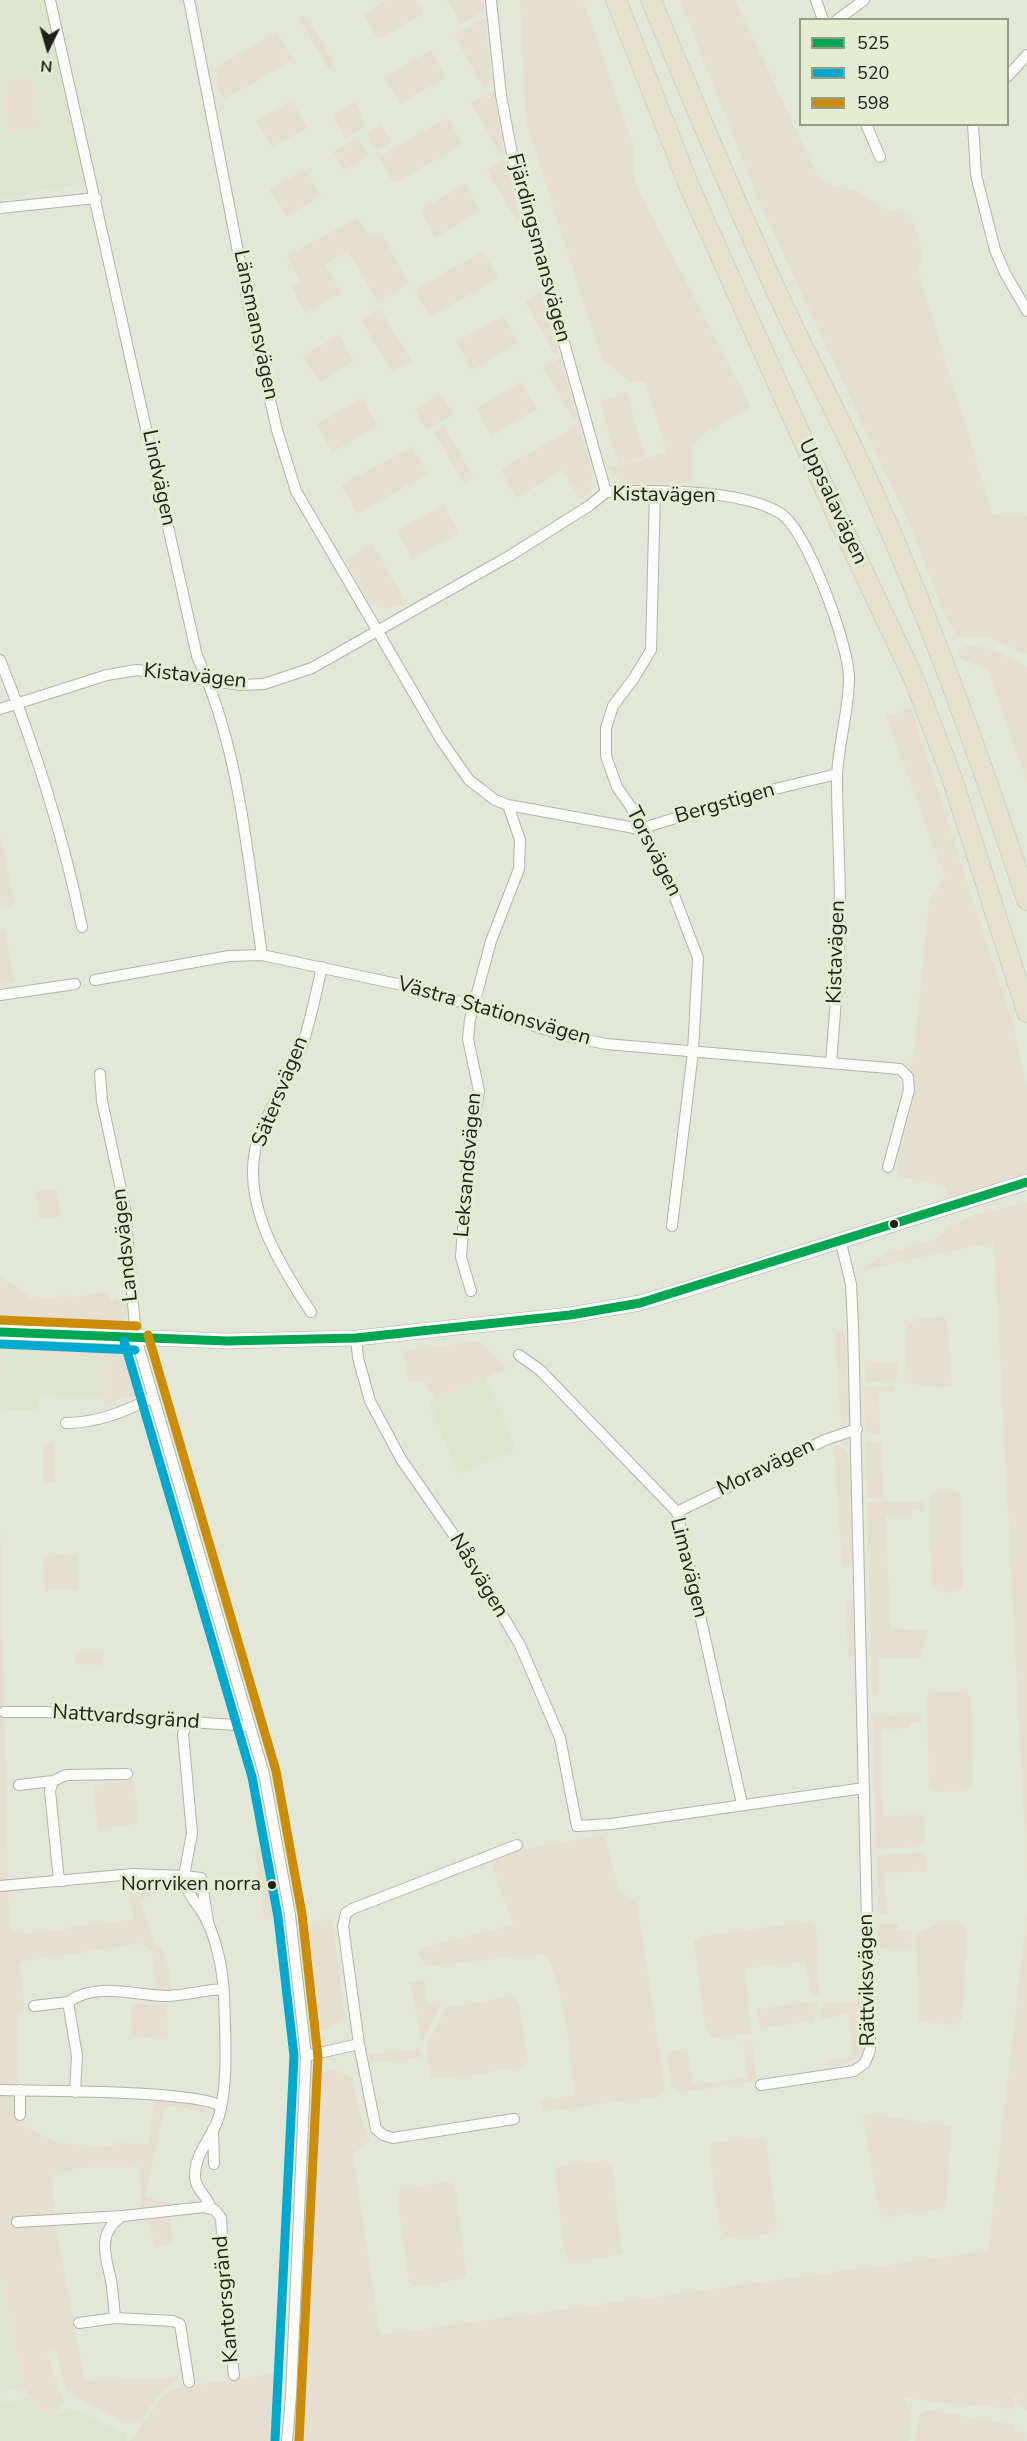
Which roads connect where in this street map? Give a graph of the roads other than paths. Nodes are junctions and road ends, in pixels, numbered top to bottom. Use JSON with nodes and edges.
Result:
{"nodes":[{"id":1,"x":50,"y":0,"type":"edge"},
{"id":2,"x":189,"y":0,"type":"edge"},
{"id":3,"x":491,"y":0,"type":"edge"},
{"id":4,"x":616,"y":0,"type":"edge"},
{"id":5,"x":651,"y":0,"type":"edge"},
{"id":6,"x":816,"y":0,"type":"edge"},
{"id":7,"x":864,"y":0,"type":"edge"},
{"id":8,"x":822,"y":18,"type":"edge"},
{"id":9,"x":840,"y":18,"type":"edge"},
{"id":10,"x":1027,"y":55,"type":"edge"},
{"id":11,"x":1009,"y":75,"type":"edge"},
{"id":12,"x":867,"y":126,"type":"edge"},
{"id":13,"x":972,"y":126,"type":"edge"},
{"id":14,"x":880,"y":157,"type":"dead end"},
{"id":15,"x":96,"y":198,"type":"junction"},
{"id":16,"x":0,"y":208,"type":"edge"},
{"id":17,"x":1027,"y":311,"type":"edge"},
{"id":18,"x":655,"y":491,"type":"junction"},
{"id":19,"x":606,"y":492,"type":"junction"},
{"id":20,"x":376,"y":630,"type":"junction"},
{"id":21,"x":0,"y":660,"type":"edge"},
{"id":22,"x":208,"y":681,"type":"junction"},
{"id":23,"x":18,"y":704,"type":"junction"},
{"id":24,"x":0,"y":709,"type":"edge"},
{"id":25,"x":837,"y":774,"type":"junction"},
{"id":26,"x":508,"y":805,"type":"junction"},
{"id":27,"x":640,"y":829,"type":"junction"},
{"id":28,"x":1027,"y":900,"type":"edge"},
{"id":29,"x":82,"y":927,"type":"dead end"},
{"id":30,"x":262,"y":955,"type":"junction"},
{"id":31,"x":322,"y":968,"type":"junction"},
{"id":32,"x":95,"y":980,"type":"dead end"},
{"id":33,"x":75,"y":984,"type":"dead end"},
{"id":34,"x":0,"y":995,"type":"edge"},
{"id":35,"x":474,"y":1005,"type":"junction"},
{"id":36,"x":1027,"y":1012,"type":"edge"},
{"id":37,"x":693,"y":1052,"type":"junction"},
{"id":38,"x":831,"y":1063,"type":"junction"},
{"id":39,"x":100,"y":1074,"type":"dead end"},
{"id":40,"x":888,"y":1167,"type":"dead end"},
{"id":41,"x":1027,"y":1182,"type":"edge"},
{"id":42,"x":672,"y":1226,"type":"dead end"},
{"id":43,"x":841,"y":1243,"type":"junction"},
{"id":44,"x":471,"y":1291,"type":"dead end"},
{"id":45,"x":310,"y":1312,"type":"dead end"},
{"id":46,"x":0,"y":1332,"type":"edge"},
{"id":47,"x":136,"y":1338,"type":"junction"},
{"id":48,"x":356,"y":1338,"type":"junction"},
{"id":49,"x":519,"y":1355,"type":"dead end"},
{"id":50,"x":152,"y":1398,"type":"junction"},
{"id":51,"x":66,"y":1422,"type":"dead end"},
{"id":52,"x":857,"y":1429,"type":"junction"},
{"id":53,"x":677,"y":1512,"type":"junction"},
{"id":54,"x":4,"y":1712,"type":"dead end"},
{"id":55,"x":187,"y":1722,"type":"junction"},
{"id":56,"x":249,"y":1726,"type":"junction"},
{"id":57,"x":127,"y":1774,"type":"dead end"},
{"id":58,"x":53,"y":1781,"type":"junction"},
{"id":59,"x":20,"y":1785,"type":"dead end"},
{"id":60,"x":864,"y":1788,"type":"junction"},
{"id":61,"x":742,"y":1804,"type":"junction"},
{"id":62,"x":517,"y":1845,"type":"dead end"},
{"id":63,"x":184,"y":1876,"type":"junction"},
{"id":64,"x":64,"y":1881,"type":"junction"},
{"id":65,"x":0,"y":1886,"type":"edge"},
{"id":66,"x":209,"y":1927,"type":"junction"},
{"id":67,"x":223,"y":1989,"type":"junction"},
{"id":68,"x":68,"y":2002,"type":"junction"},
{"id":69,"x":34,"y":2006,"type":"dead end"},
{"id":70,"x":359,"y":2044,"type":"junction"},
{"id":71,"x":306,"y":2056,"type":"junction"},
{"id":72,"x":761,"y":2085,"type":"dead end"},
{"id":73,"x":0,"y":2090,"type":"edge"},
{"id":74,"x":20,"y":2090,"type":"junction"},
{"id":75,"x":75,"y":2092,"type":"junction"},
{"id":76,"x":221,"y":2106,"type":"junction"},
{"id":77,"x":20,"y":2115,"type":"dead end"},
{"id":78,"x":514,"y":2120,"type":"dead end"},
{"id":79,"x":213,"y":2128,"type":"junction"},
{"id":80,"x":214,"y":2164,"type":"dead end"},
{"id":81,"x":211,"y":2209,"type":"junction"},
{"id":82,"x":123,"y":2216,"type":"junction"},
{"id":83,"x":16,"y":2222,"type":"dead end"},
{"id":84,"x":115,"y":2318,"type":"junction"},
{"id":85,"x":79,"y":2323,"type":"dead end"},
{"id":86,"x":234,"y":2375,"type":"dead end"},
{"id":87,"x":189,"y":2382,"type":"dead end"},
{"id":88,"x":287,"y":2441,"type":"edge"}],
"edges":[{"from":1,"to":15,"type":"street","name":"Lindvägen"},
{"from":2,"to":20,"type":"street","name":"Länsmansvägen"},
{"from":3,"to":19,"type":"street","name":"Fjärdingsmansvägen"},
{"from":4,"to":36,"type":"highway","name":"Uppsalavägen"},
{"from":5,"to":28,"type":"highway","name":"Uppsalavägen"},
{"from":6,"to":8,"type":"street"},
{"from":7,"to":9,"type":"street"},
{"from":10,"to":11,"type":"street"},
{"from":12,"to":14,"type":"street"},
{"from":13,"to":17,"type":"street"},
{"from":15,"to":16,"type":"street"},
{"from":15,"to":22,"type":"street","name":"Lindvägen"},
{"from":18,"to":19,"type":"street","name":"Kistavägen"},
{"from":18,"to":25,"type":"street","name":"Kistavägen"},
{"from":18,"to":27,"type":"street","name":"Torsvägen"},
{"from":19,"to":20,"type":"street","name":"Kistavägen"},
{"from":20,"to":22,"type":"street","name":"Kistavägen"},
{"from":20,"to":26,"type":"street"},
{"from":21,"to":23,"type":"street"},
{"from":22,"to":23,"type":"street","name":"Kistavägen"},
{"from":22,"to":30,"type":"street","name":"Lindvägen"},
{"from":23,"to":24,"type":"street","name":"Kistavägen"},
{"from":23,"to":29,"type":"street"},
{"from":25,"to":27,"type":"street","name":"Bergstigen"},
{"from":25,"to":38,"type":"street","name":"Kistavägen"},
{"from":26,"to":27,"type":"street","name":"Bergstigen"},
{"from":26,"to":35,"type":"street","name":"Leksandsvägen"},
{"from":27,"to":37,"type":"street","name":"Torsvägen"},
{"from":30,"to":31,"type":"street","name":"Västra Stationsvägen"},
{"from":30,"to":32,"type":"street","name":"Västra Stationsvägen"},
{"from":31,"to":35,"type":"street","name":"Västra Stationsvägen"},
{"from":31,"to":45,"type":"street","name":"Sätersvägen"},
{"from":33,"to":34,"type":"street"},
{"from":35,"to":37,"type":"street","name":"Västra Stationsvägen"},
{"from":35,"to":44,"type":"street","name":"Leksandsvägen"},
{"from":37,"to":38,"type":"street","name":"Västra Stationsvägen"},
{"from":37,"to":42,"type":"street","name":"Torsvägen"},
{"from":38,"to":40,"type":"street","name":"Västra Stationsvägen"},
{"from":39,"to":47,"type":"street","name":"Landsvägen"},
{"from":41,"to":43,"type":"street"},
{"from":43,"to":48,"type":"street"},
{"from":43,"to":52,"type":"street","name":"Rättviksvägen"},
{"from":46,"to":47,"type":"street"},
{"from":47,"to":48,"type":"street"},
{"from":47,"to":50,"type":"street","name":"Landsvägen"},
{"from":48,"to":61,"type":"street","name":"Nåsvägen"},
{"from":49,"to":53,"type":"street","name":"Limavägen"},
{"from":50,"to":51,"type":"street"},
{"from":50,"to":56,"type":"street","name":"Landsvägen"},
{"from":52,"to":53,"type":"street","name":"Moravägen"},
{"from":52,"to":60,"type":"street","name":"Rättviksvägen"},
{"from":53,"to":61,"type":"street","name":"Limavägen"},
{"from":54,"to":55,"type":"street","name":"Nattvardsgränd"},
{"from":55,"to":56,"type":"street","name":"Nattvardsgränd"},
{"from":55,"to":63,"type":"street"},
{"from":56,"to":71,"type":"street","name":"Landsvägen"},
{"from":57,"to":58,"type":"street"},
{"from":58,"to":59,"type":"street"},
{"from":58,"to":64,"type":"street"},
{"from":60,"to":61,"type":"street"},
{"from":60,"to":72,"type":"street","name":"Rättviksvägen"},
{"from":62,"to":70,"type":"street"},
{"from":63,"to":64,"type":"street"},
{"from":63,"to":66,"type":"street"},
{"from":63,"to":66,"type":"street"},
{"from":64,"to":65,"type":"street"},
{"from":66,"to":67,"type":"street"},
{"from":67,"to":68,"type":"street"},
{"from":67,"to":76,"type":"street"},
{"from":68,"to":69,"type":"street"},
{"from":68,"to":75,"type":"street"},
{"from":70,"to":71,"type":"street"},
{"from":70,"to":78,"type":"street"},
{"from":71,"to":88,"type":"street","name":"Landsvägen"},
{"from":73,"to":74,"type":"street"},
{"from":74,"to":75,"type":"street"},
{"from":74,"to":77,"type":"street"},
{"from":75,"to":76,"type":"street"},
{"from":76,"to":79,"type":"street"},
{"from":79,"to":80,"type":"street"},
{"from":79,"to":81,"type":"street"},
{"from":81,"to":82,"type":"street","name":"Kantorsgränd"},
{"from":81,"to":86,"type":"street","name":"Kantorsgränd"},
{"from":82,"to":83,"type":"street","name":"Kantorsgränd"},
{"from":82,"to":84,"type":"street"},
{"from":84,"to":85,"type":"street"},
{"from":84,"to":87,"type":"street"}]}
